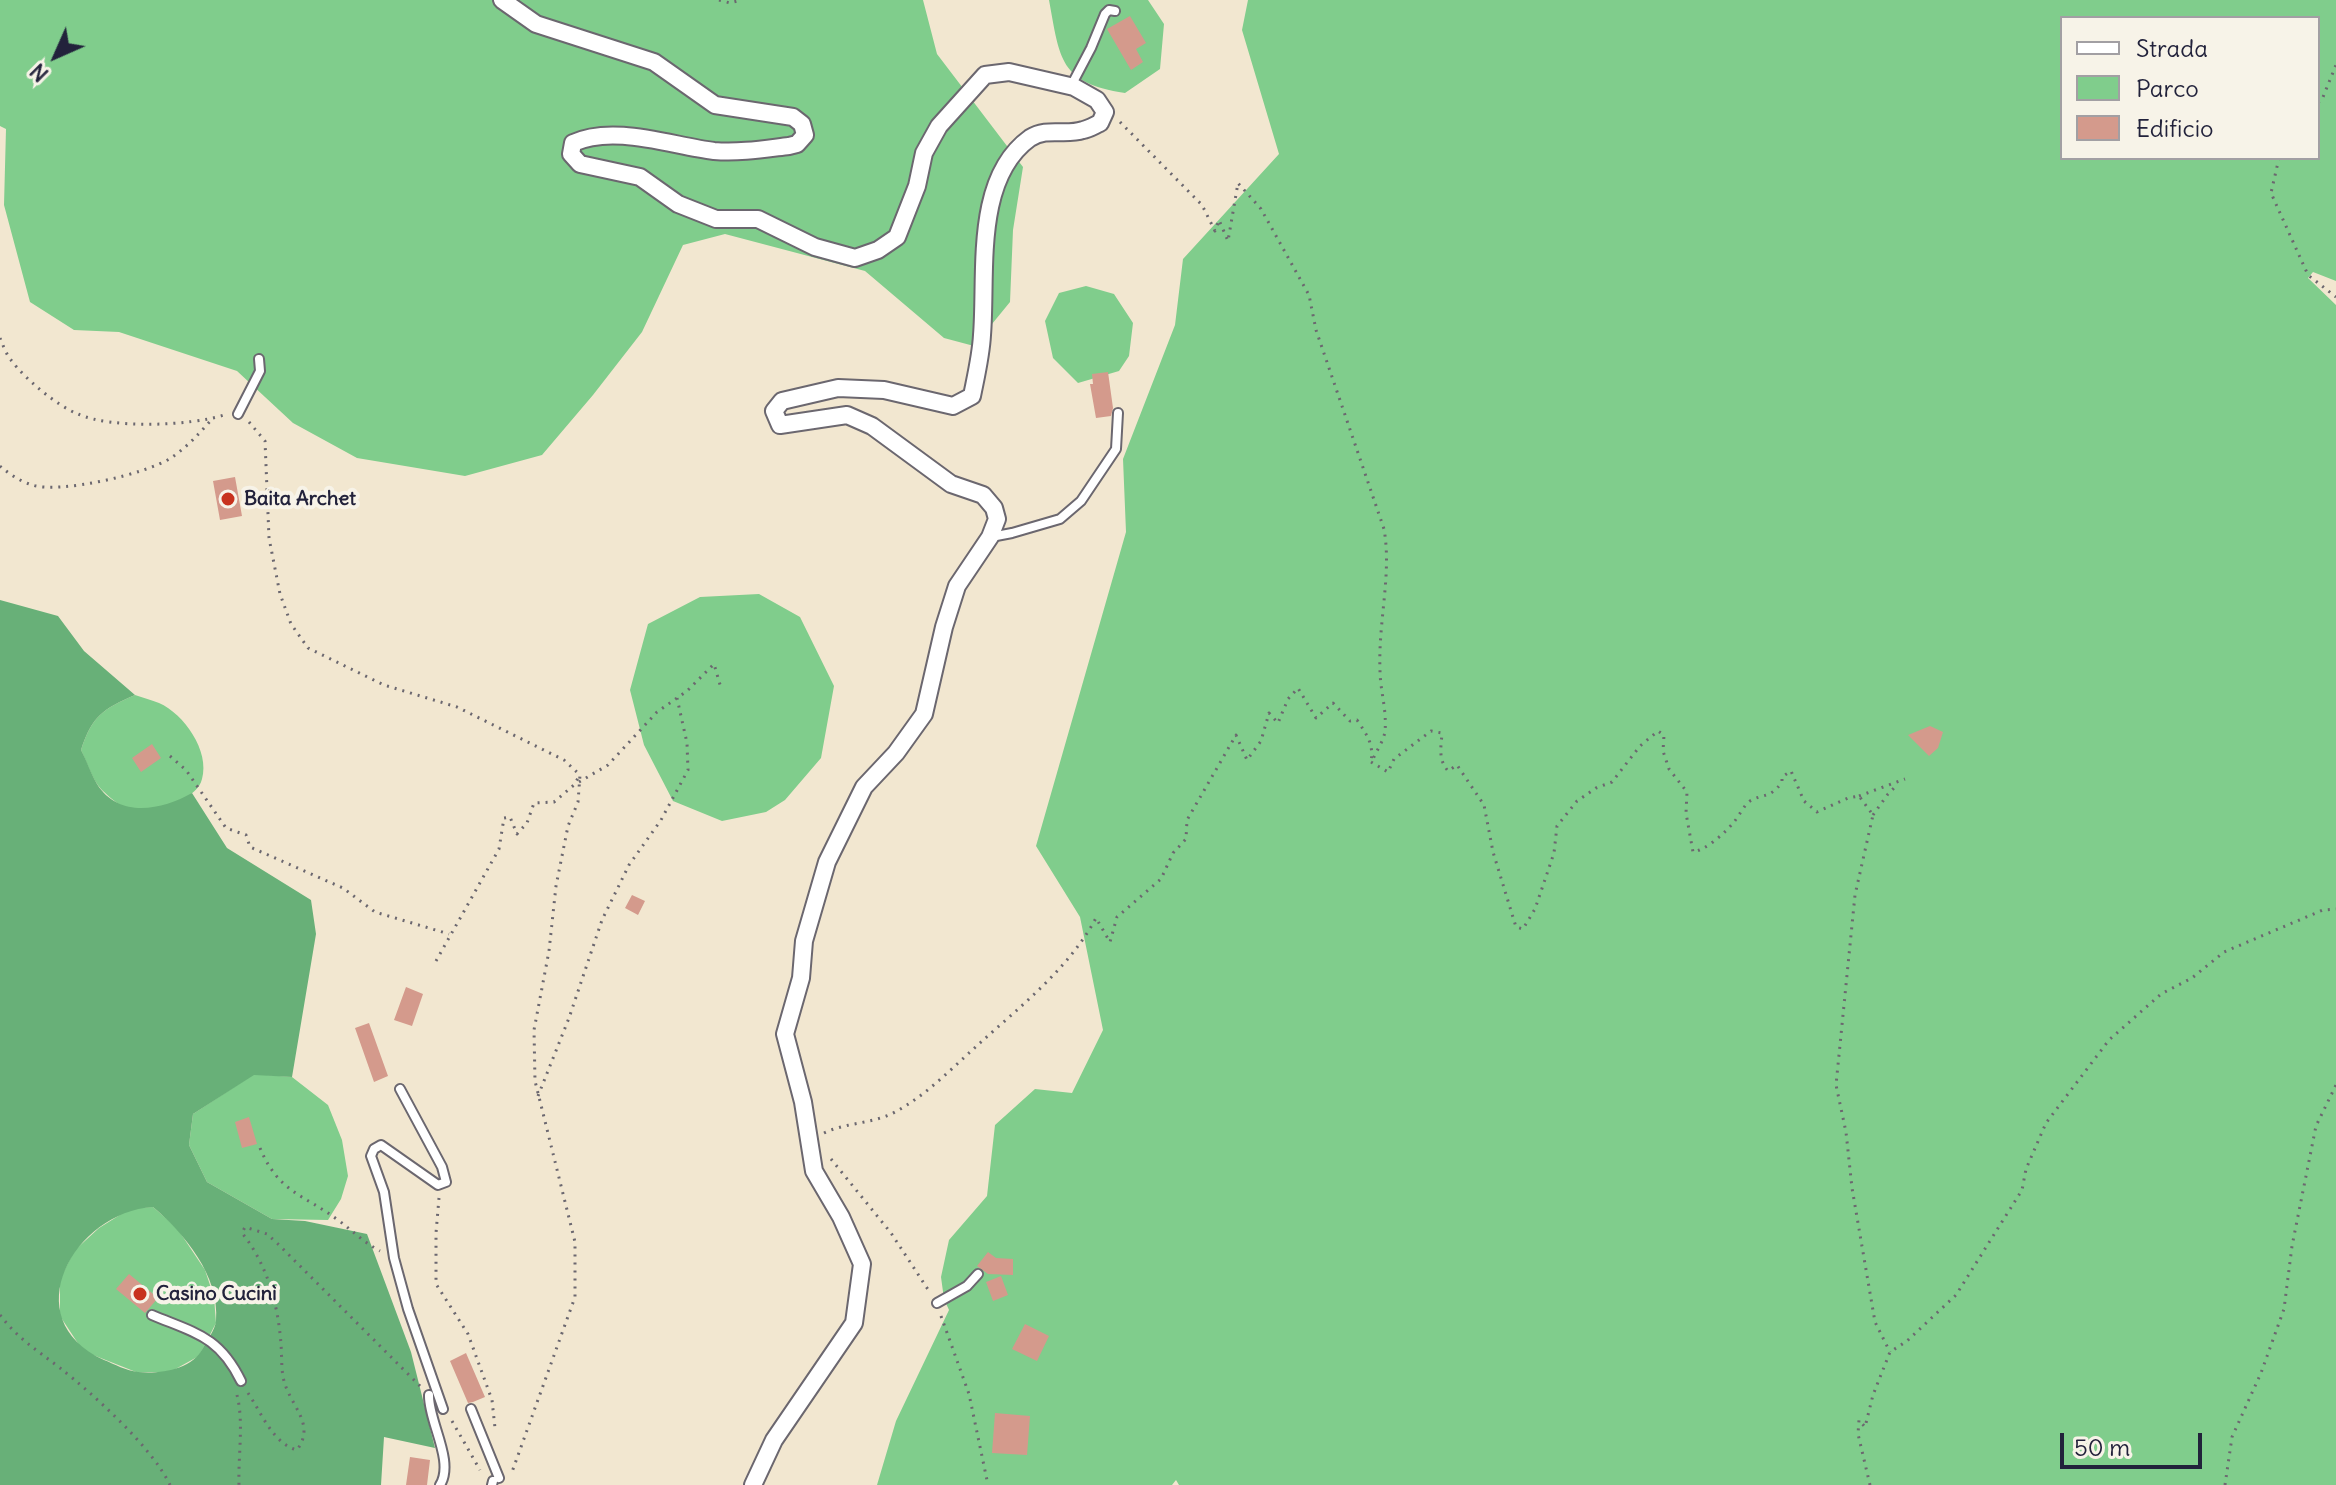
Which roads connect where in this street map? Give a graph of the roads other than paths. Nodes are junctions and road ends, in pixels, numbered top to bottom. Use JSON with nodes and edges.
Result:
{"nodes":[{"id":1,"x":502,"y":0,"type":"edge"},
{"id":2,"x":1115,"y":11,"type":"dead end"},
{"id":3,"x":1070,"y":86,"type":"junction"},
{"id":4,"x":259,"y":359,"type":"dead end"},
{"id":5,"x":1118,"y":413,"type":"dead end"},
{"id":6,"x":238,"y":414,"type":"road end"},
{"id":7,"x":990,"y":537,"type":"junction"},
{"id":8,"x":400,"y":1089,"type":"dead end"},
{"id":9,"x":978,"y":1274,"type":"dead end"},
{"id":10,"x":937,"y":1303,"type":"road end"},
{"id":11,"x":152,"y":1315,"type":"dead end"},
{"id":12,"x":241,"y":1381,"type":"road end"},
{"id":13,"x":429,"y":1395,"type":"road end"},
{"id":14,"x":443,"y":1409,"type":"road end"},
{"id":15,"x":471,"y":1409,"type":"dead end"},
{"id":16,"x":495,"y":1481,"type":"edge"},
{"id":17,"x":440,"y":1485,"type":"edge"},
{"id":18,"x":753,"y":1485,"type":"edge"}],
"edges":[{"from":1,"to":3,"type":"street"},
{"from":2,"to":3,"type":"lane"},
{"from":3,"to":7,"type":"street"},
{"from":4,"to":6,"type":"lane"},
{"from":5,"to":7,"type":"lane"},
{"from":7,"to":18,"type":"street"},
{"from":8,"to":14,"type":"lane"},
{"from":9,"to":10,"type":"lane"},
{"from":11,"to":12,"type":"lane"},
{"from":13,"to":17,"type":"lane"},
{"from":15,"to":16,"type":"lane"}]}
